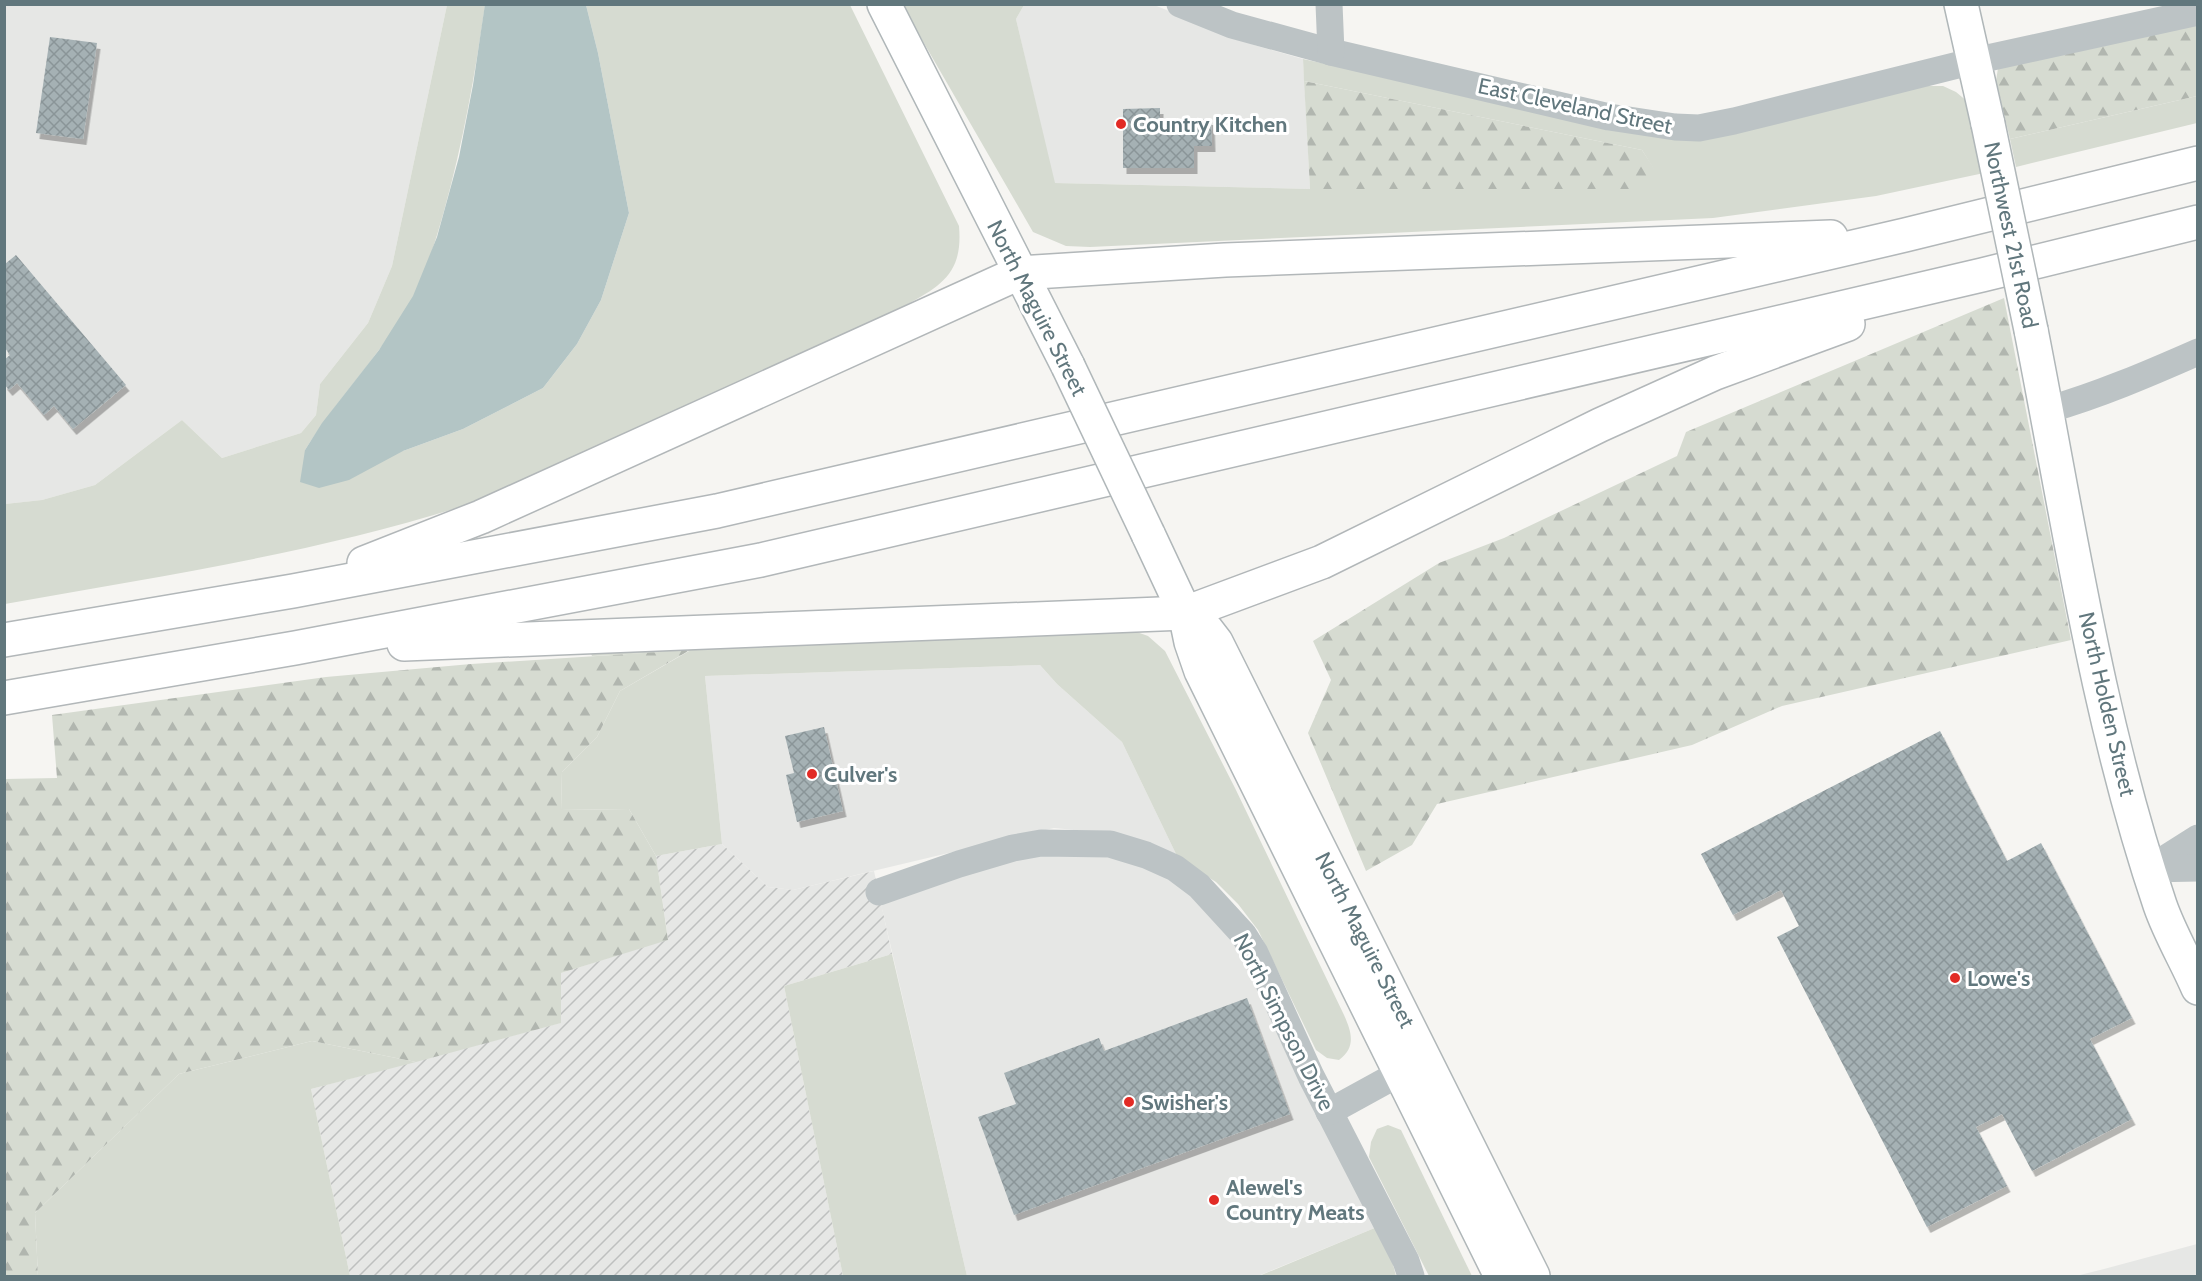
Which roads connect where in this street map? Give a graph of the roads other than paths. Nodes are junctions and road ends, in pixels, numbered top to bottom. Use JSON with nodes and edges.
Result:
{"nodes":[{"id":1,"x":884,"y":4,"type":"edge"},
{"id":2,"x":1180,"y":4,"type":"edge"},
{"id":3,"x":1329,"y":4,"type":"edge"},
{"id":4,"x":1961,"y":4,"type":"edge"},
{"id":5,"x":2198,"y":12,"type":"edge"},
{"id":6,"x":1331,"y":52,"type":"junction"},
{"id":7,"x":1974,"y":61,"type":"junction"},
{"id":8,"x":2198,"y":163,"type":"edge"},
{"id":9,"x":2198,"y":222,"type":"edge"},
{"id":10,"x":1905,"y":234,"type":"junction"},
{"id":11,"x":1019,"y":273,"type":"junction"},
{"id":12,"x":1982,"y":275,"type":"junction"},
{"id":13,"x":2198,"y":352,"type":"edge"},
{"id":14,"x":2047,"y":410,"type":"junction"},
{"id":15,"x":293,"y":591,"type":"junction"},
{"id":16,"x":1185,"y":613,"type":"junction"},
{"id":17,"x":4,"y":640,"type":"edge"},
{"id":18,"x":295,"y":648,"type":"junction"},
{"id":19,"x":4,"y":699,"type":"edge"},
{"id":20,"x":2198,"y":838,"type":"edge"},
{"id":21,"x":2198,"y":868,"type":"edge"},
{"id":22,"x":2149,"y":869,"type":"junction"},
{"id":23,"x":879,"y":892,"type":"dead end"},
{"id":24,"x":2198,"y":988,"type":"edge"},
{"id":25,"x":1400,"y":1073,"type":"junction"},
{"id":26,"x":1329,"y":1112,"type":"junction"},
{"id":27,"x":1411,"y":1276,"type":"edge"},
{"id":28,"x":1501,"y":1276,"type":"edge"},
{"id":29,"x":1533,"y":1276,"type":"edge"}],
"edges":[{"from":1,"to":11,"type":"main road","name":"North Maguire Street"},
{"from":2,"to":6,"type":"street","name":"East Cleveland Street"},
{"from":3,"to":6,"type":"street"},
{"from":4,"to":7,"type":"main road"},
{"from":5,"to":7,"type":"street","name":"East Cleveland Street"},
{"from":6,"to":7,"type":"street","name":"East Cleveland Street"},
{"from":7,"to":14,"type":"main road","name":"Northwest 21st Road","bridge":true},
{"from":8,"to":10,"type":"main road"},
{"from":9,"to":12,"type":"main road"},
{"from":10,"to":11,"type":"main road"},
{"from":10,"to":15,"type":"main road"},
{"from":11,"to":15,"type":"main road"},
{"from":11,"to":16,"type":"main road","name":"North Maguire Street","bridge":true},
{"from":12,"to":16,"type":"main road"},
{"from":12,"to":18,"type":"main road"},
{"from":13,"to":14,"type":"street"},
{"from":14,"to":22,"type":"main road","name":"North Holden Street"},
{"from":15,"to":17,"type":"main road"},
{"from":16,"to":18,"type":"main road"},
{"from":16,"to":25,"type":"main road","name":"North Maguire Street"},
{"from":16,"to":29,"type":"main road","name":"North Maguire Street"},
{"from":18,"to":19,"type":"main road"},
{"from":20,"to":22,"type":"street"},
{"from":21,"to":22,"type":"street"},
{"from":22,"to":24,"type":"main road","name":"North Holden Street"},
{"from":23,"to":26,"type":"street","name":"North Simpson Drive"},
{"from":25,"to":26,"type":"street"},
{"from":25,"to":28,"type":"main road","name":"North Maguire Street"},
{"from":26,"to":27,"type":"street","name":"North Simpson Drive"}]}
